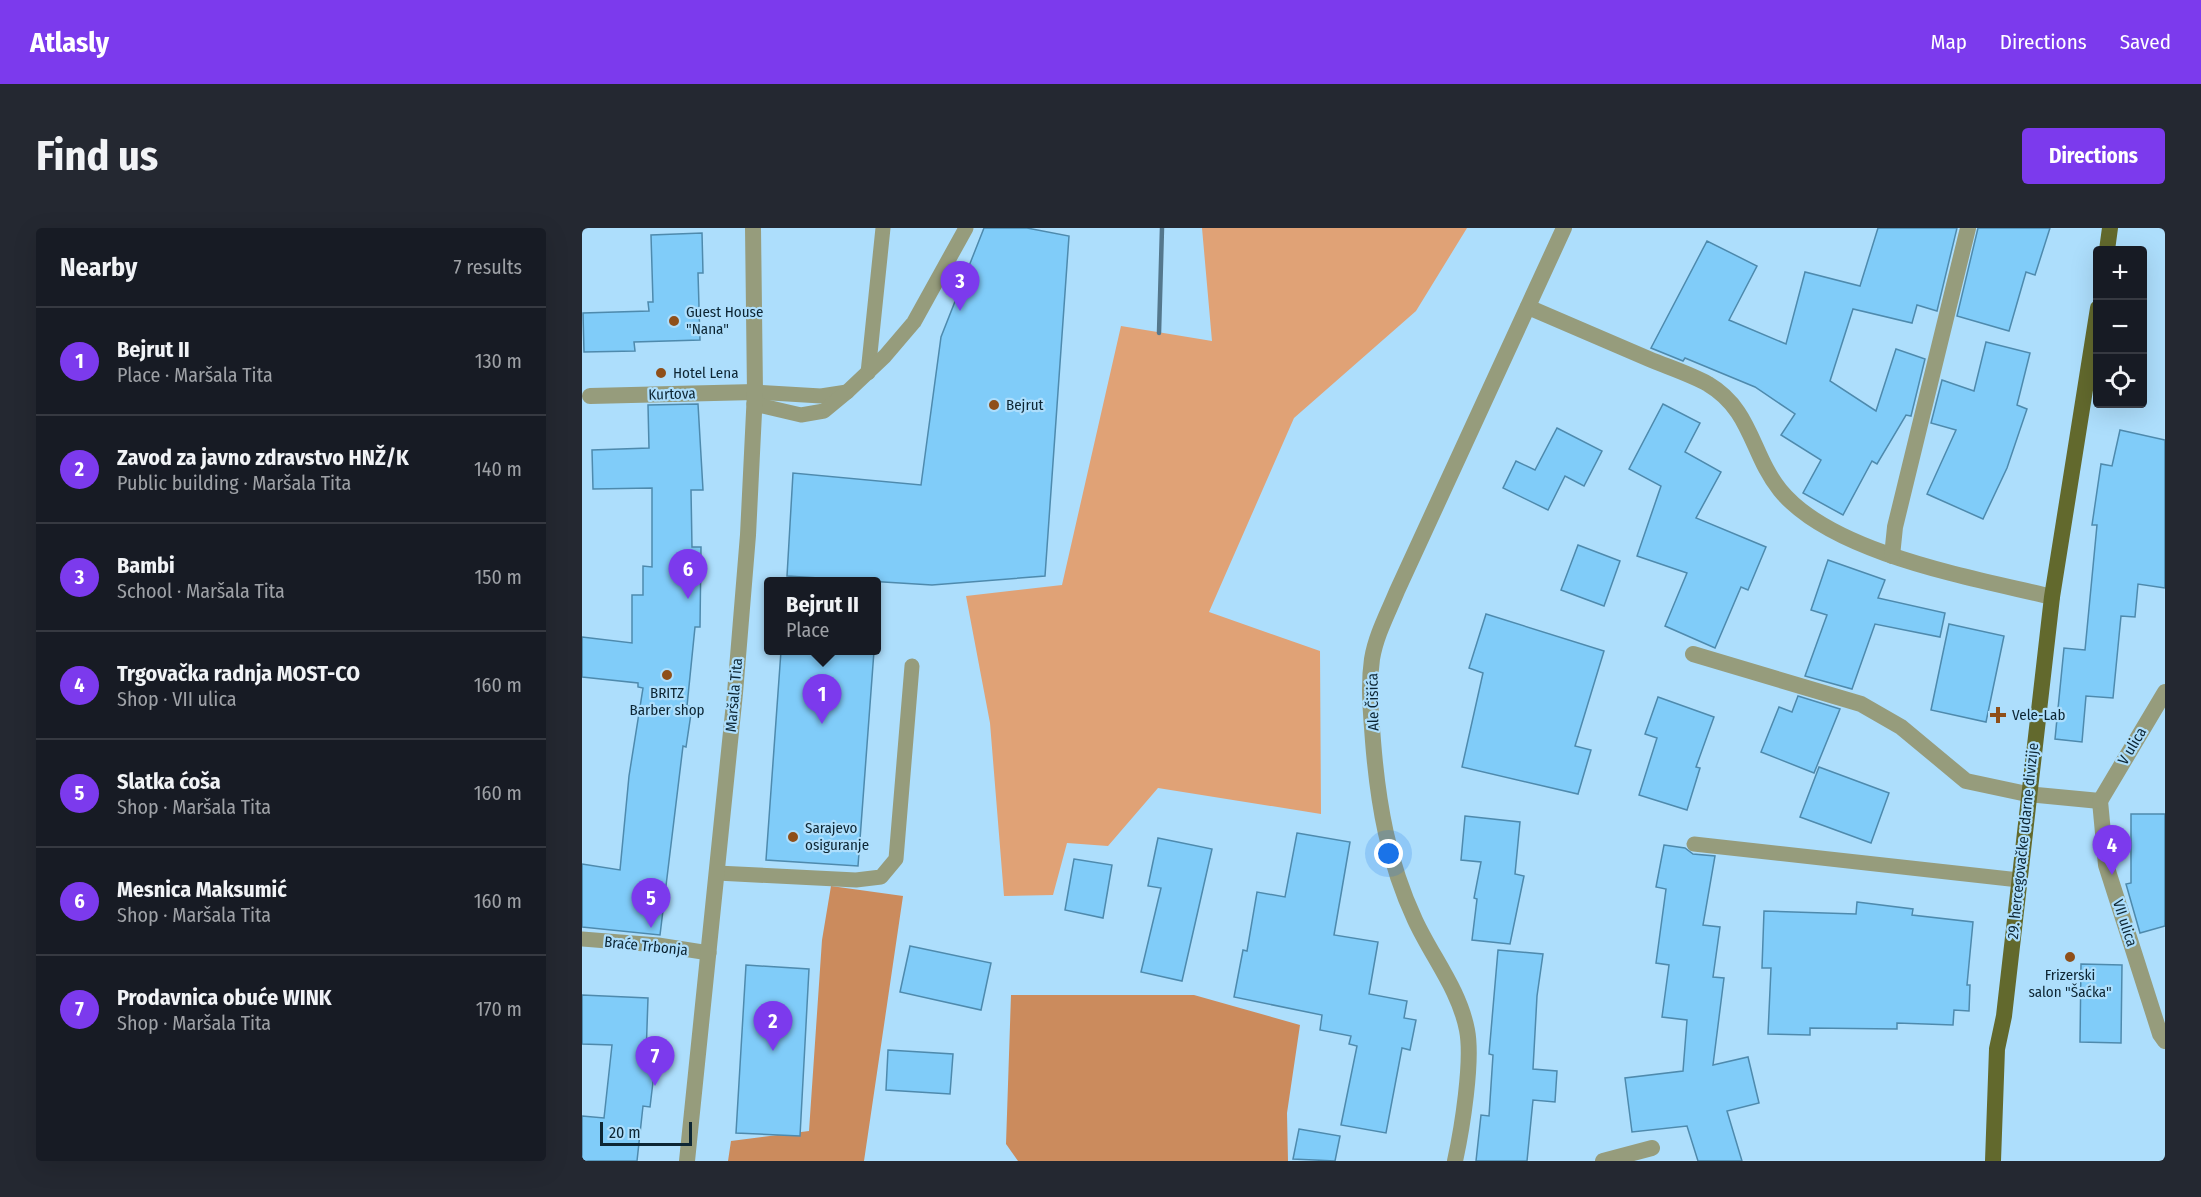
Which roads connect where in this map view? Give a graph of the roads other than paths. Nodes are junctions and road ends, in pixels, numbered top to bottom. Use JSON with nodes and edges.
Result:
{"nodes":[{"id":1,"x":753,"y":228,"type":"edge"},
{"id":2,"x":883,"y":228,"type":"edge"},
{"id":3,"x":966,"y":228,"type":"edge"},
{"id":4,"x":1564,"y":228,"type":"edge"},
{"id":5,"x":1968,"y":228,"type":"edge"},
{"id":6,"x":2110,"y":228,"type":"edge"},
{"id":7,"x":2108,"y":246,"type":"edge"},
{"id":8,"x":1528,"y":307,"type":"junction"},
{"id":9,"x":2093,"y":334,"type":"edge"},
{"id":10,"x":868,"y":373,"type":"junction"},
{"id":11,"x":590,"y":396,"type":"dead end"},
{"id":12,"x":754,"y":398,"type":"junction"},
{"id":13,"x":1892,"y":556,"type":"junction"},
{"id":14,"x":2052,"y":597,"type":"junction"},
{"id":15,"x":1693,"y":654,"type":"dead end"},
{"id":16,"x":912,"y":666,"type":"dead end"},
{"id":17,"x":2165,"y":692,"type":"edge"},
{"id":18,"x":2027,"y":794,"type":"junction"},
{"id":19,"x":2100,"y":801,"type":"junction"},
{"id":20,"x":1694,"y":844,"type":"dead end"},
{"id":21,"x":717,"y":873,"type":"junction"},
{"id":22,"x":2019,"y":880,"type":"junction"},
{"id":23,"x":582,"y":939,"type":"edge"},
{"id":24,"x":709,"y":953,"type":"junction"},
{"id":25,"x":2165,"y":1041,"type":"edge"},
{"id":26,"x":1652,"y":1148,"type":"dead end"},
{"id":27,"x":687,"y":1161,"type":"edge"},
{"id":28,"x":1456,"y":1161,"type":"edge"},
{"id":29,"x":1603,"y":1161,"type":"edge"},
{"id":30,"x":1993,"y":1161,"type":"edge"}],
"edges":[{"from":1,"to":12,"type":"street","name":"Maršala Tita"},
{"from":2,"to":10,"type":"lane"},
{"from":3,"to":10,"type":"lane"},
{"from":4,"to":8,"type":"street","name":"Ale Čišića"},
{"from":5,"to":13,"type":"street"},
{"from":6,"to":7,"type":"main road"},
{"from":8,"to":13,"type":"street"},
{"from":8,"to":28,"type":"street","name":"Ale Čišića"},
{"from":9,"to":14,"type":"main road","name":"29. hercegovačke udarne divizije"},
{"from":10,"to":12,"type":"lane"},
{"from":11,"to":12,"type":"street","name":"Kurtova"},
{"from":12,"to":21,"type":"street","name":"Maršala Tita"},
{"from":13,"to":14,"type":"street"},
{"from":14,"to":18,"type":"main road","name":"29. hercegovačke udarne divizije"},
{"from":15,"to":18,"type":"street"},
{"from":16,"to":21,"type":"lane"},
{"from":17,"to":19,"type":"street","name":"V ulica"},
{"from":18,"to":19,"type":"street"},
{"from":18,"to":22,"type":"main road","name":"29. hercegovačke udarne divizije"},
{"from":19,"to":25,"type":"street","name":"VII ulica"},
{"from":20,"to":22,"type":"lane"},
{"from":21,"to":24,"type":"street","name":"Maršala Tita"},
{"from":22,"to":30,"type":"main road","name":"29. hercegovačke udarne divizije"},
{"from":23,"to":24,"type":"lane","name":"Braće Trbonja"},
{"from":24,"to":27,"type":"street","name":"Maršala Tita"},
{"from":26,"to":29,"type":"street"}]}
